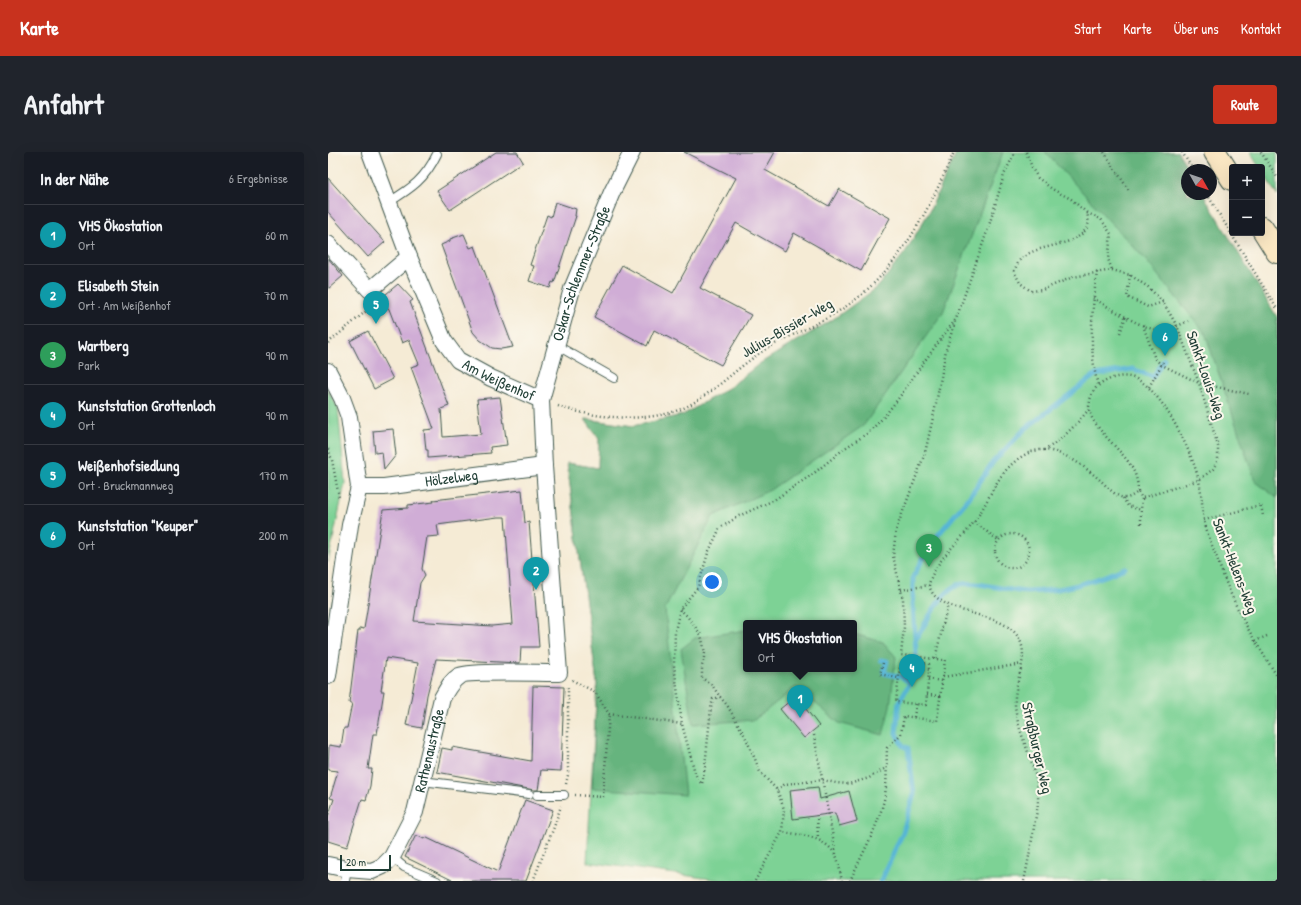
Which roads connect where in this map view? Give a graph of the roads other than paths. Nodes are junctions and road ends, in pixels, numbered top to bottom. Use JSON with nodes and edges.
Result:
{"nodes":[{"id":1,"x":370,"y":152,"type":"edge"},
{"id":2,"x":632,"y":152,"type":"edge"},
{"id":3,"x":1214,"y":152,"type":"edge"},
{"id":4,"x":437,"y":154,"type":"dead end"},
{"id":5,"x":1229,"y":174,"type":"edge"},
{"id":6,"x":389,"y":202,"type":"junction"},
{"id":7,"x":1265,"y":233,"type":"edge"},
{"id":8,"x":328,"y":244,"type":"edge"},
{"id":9,"x":1277,"y":252,"type":"edge"},
{"id":10,"x":409,"y":257,"type":"junction"},
{"id":11,"x":556,"y":345,"type":"junction"},
{"id":12,"x":328,"y":371,"type":"edge"},
{"id":13,"x":614,"y":378,"type":"dead end"},
{"id":14,"x":541,"y":400,"type":"junction"},
{"id":15,"x":544,"y":466,"type":"junction"},
{"id":16,"x":359,"y":487,"type":"junction"},
{"id":17,"x":559,"y":673,"type":"joint"},
{"id":18,"x":328,"y":676,"type":"edge"},
{"id":19,"x":422,"y":781,"type":"junction"},
{"id":20,"x":564,"y":794,"type":"road end"},
{"id":21,"x":392,"y":858,"type":"junction"},
{"id":22,"x":328,"y":865,"type":"edge"},
{"id":23,"x":346,"y":875,"type":"edge"},
{"id":24,"x":437,"y":881,"type":"edge"}],
"edges":[{"from":1,"to":6,"type":"street","name":"Am Weißenhof"},
{"from":2,"to":11,"type":"street","name":"Oskar-Schlemmer-Straße"},
{"from":3,"to":5,"type":"main road"},
{"from":4,"to":6,"type":"lane"},
{"from":6,"to":10,"type":"street","name":"Am Weißenhof"},
{"from":7,"to":9,"type":"main road"},
{"from":8,"to":10,"type":"street"},
{"from":10,"to":14,"type":"street","name":"Am Weißenhof"},
{"from":11,"to":13,"type":"lane"},
{"from":11,"to":14,"type":"street","name":"Oskar-Schlemmer-Straße"},
{"from":12,"to":16,"type":"street"},
{"from":14,"to":15,"type":"street","name":"Am Weißenhof"},
{"from":15,"to":16,"type":"street","name":"Hölzelweg"},
{"from":15,"to":17,"type":"street","name":"Am Weißenhof"},
{"from":16,"to":18,"type":"street"},
{"from":17,"to":19,"type":"street","name":"Rathenaustraße"},
{"from":19,"to":20,"type":"lane"},
{"from":19,"to":21,"type":"street","name":"Rathenaustraße"},
{"from":21,"to":23,"type":"street","name":"Rathenaustraße"},
{"from":21,"to":24,"type":"lane"},
{"from":22,"to":23,"type":"street","name":"Rathenaustraße"}]}
